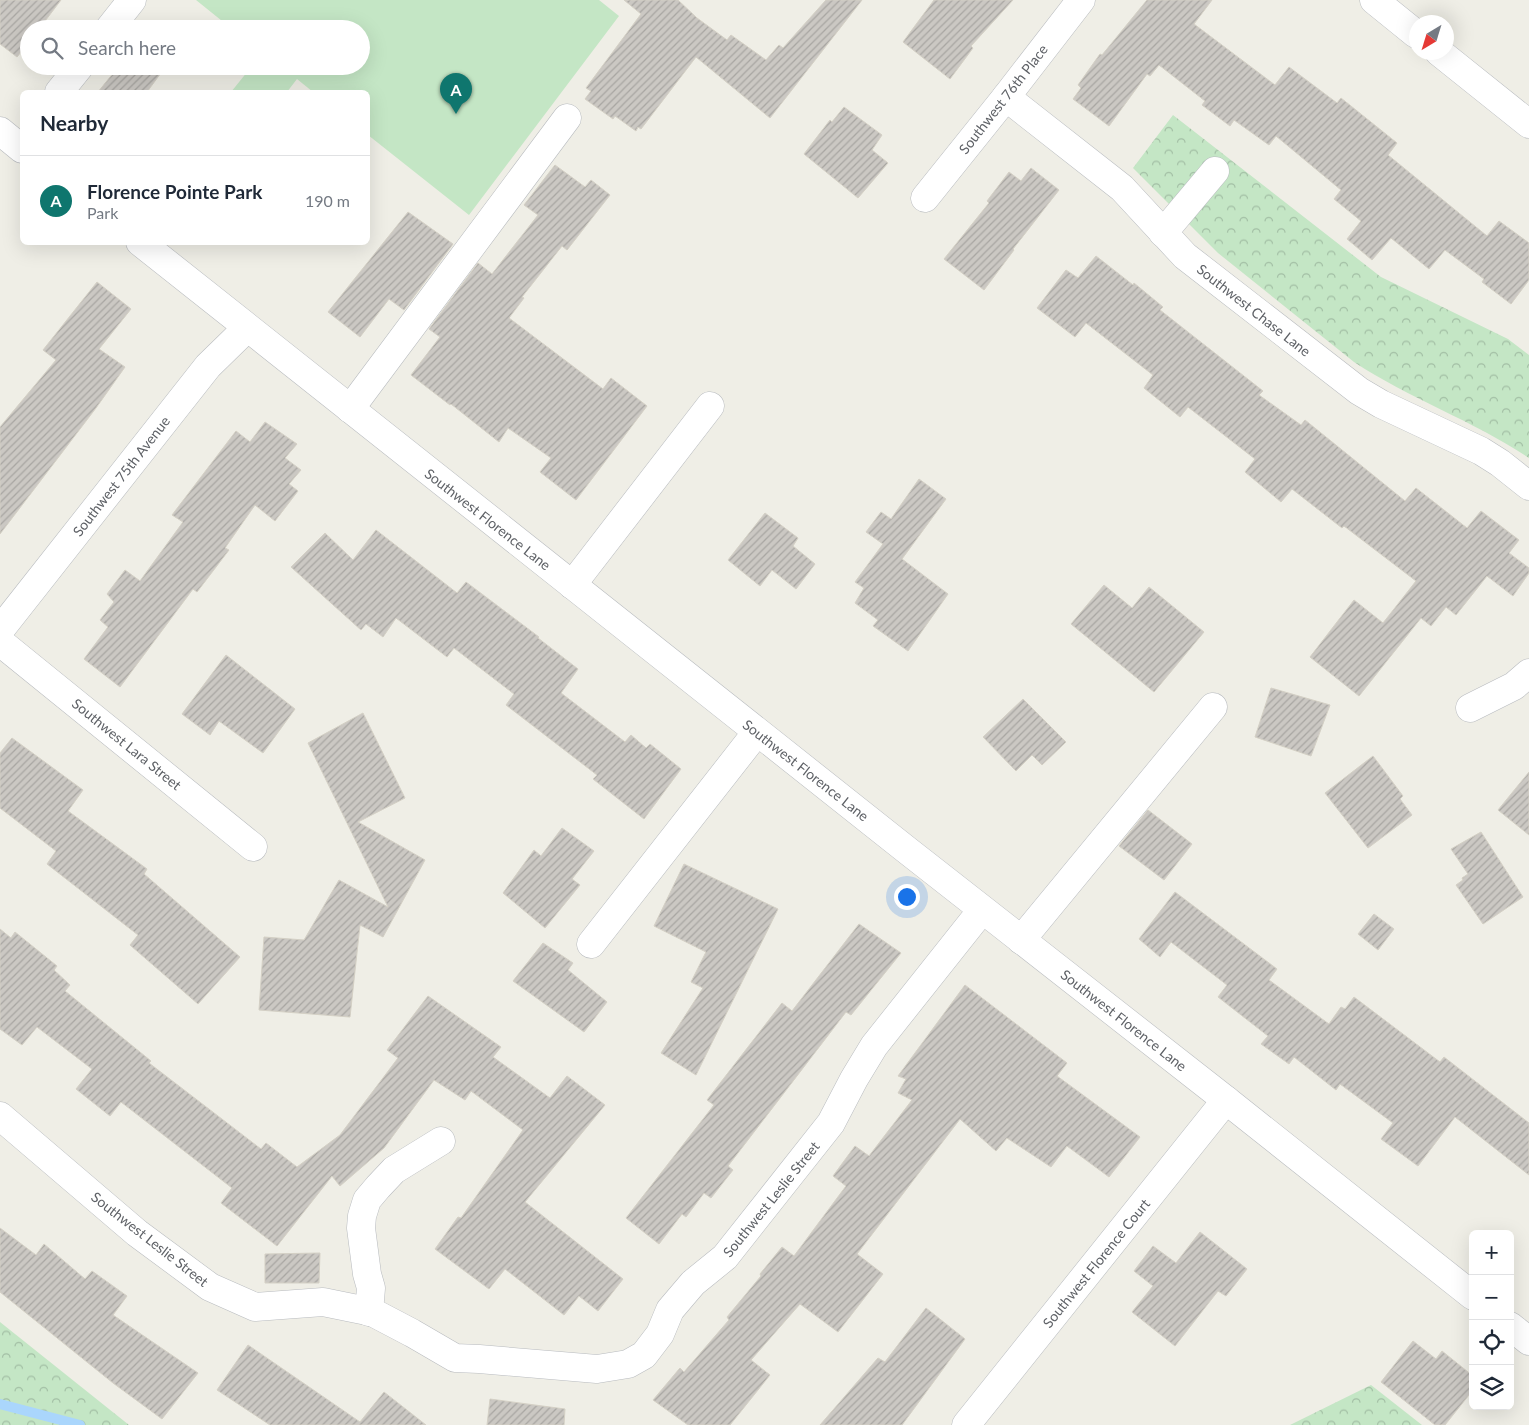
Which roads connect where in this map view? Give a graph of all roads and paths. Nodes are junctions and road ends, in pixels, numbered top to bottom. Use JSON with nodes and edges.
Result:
{"nodes":[{"id":1,"x":132,"y":0,"type":"edge"},
{"id":2,"x":1081,"y":0,"type":"edge"},
{"id":3,"x":1374,"y":0,"type":"edge"},
{"id":4,"x":117,"y":20,"type":"edge"},
{"id":5,"x":1409,"y":28,"type":"edge"},
{"id":6,"x":1449,"y":60,"type":"edge"},
{"id":7,"x":73,"y":75,"type":"edge"},
{"id":8,"x":61,"y":90,"type":"edge"},
{"id":9,"x":1006,"y":97,"type":"junction"},
{"id":10,"x":567,"y":118,"type":"dead end"},
{"id":11,"x":1529,"y":124,"type":"edge"},
{"id":12,"x":1216,"y":171,"type":"dead end"},
{"id":13,"x":925,"y":198,"type":"dead end"},
{"id":14,"x":1163,"y":233,"type":"junction"},
{"id":15,"x":144,"y":245,"type":"edge"},
{"id":16,"x":247,"y":328,"type":"junction"},
{"id":17,"x":710,"y":406,"type":"dead end"},
{"id":18,"x":350,"y":409,"type":"junction"},
{"id":19,"x":1529,"y":486,"type":"edge"},
{"id":20,"x":572,"y":585,"type":"junction"},
{"id":21,"x":0,"y":630,"type":"edge"},
{"id":22,"x":0,"y":642,"type":"edge"},
{"id":23,"x":1529,"y":673,"type":"edge"},
{"id":24,"x":1213,"y":707,"type":"dead end"},
{"id":25,"x":1470,"y":708,"type":"dead end"},
{"id":26,"x":757,"y":732,"type":"junction"},
{"id":27,"x":253,"y":847,"type":"dead end"},
{"id":28,"x":982,"y":910,"type":"junction"},
{"id":29,"x":1021,"y":940,"type":"junction"},
{"id":30,"x":591,"y":944,"type":"dead end"},
{"id":31,"x":1226,"y":1100,"type":"junction"},
{"id":32,"x":0,"y":1116,"type":"edge"},
{"id":33,"x":441,"y":1141,"type":"dead end"},
{"id":34,"x":1469,"y":1293,"type":"edge"},
{"id":35,"x":369,"y":1312,"type":"junction"},
{"id":36,"x":1514,"y":1329,"type":"edge"},
{"id":37,"x":1529,"y":1341,"type":"edge"},
{"id":38,"x":966,"y":1425,"type":"edge"}],
"edges":[{"from":1,"to":4,"type":"street"},
{"from":2,"to":9,"type":"street","name":"Southwest 76th Place"},
{"from":3,"to":5,"type":"street"},
{"from":6,"to":11,"type":"street"},
{"from":7,"to":8,"type":"street"},
{"from":9,"to":13,"type":"street","name":"Southwest 76th Place"},
{"from":9,"to":14,"type":"street","name":"Southwest Chase Lane"},
{"from":10,"to":18,"type":"street"},
{"from":12,"to":14,"type":"street"},
{"from":14,"to":19,"type":"street","name":"Southwest Chase Lane"},
{"from":15,"to":16,"type":"street","name":"Southwest Florence Lane"},
{"from":16,"to":18,"type":"street","name":"Southwest Florence Lane"},
{"from":16,"to":21,"type":"street","name":"Southwest 75th Avenue"},
{"from":17,"to":20,"type":"street"},
{"from":18,"to":20,"type":"street","name":"Southwest Florence Lane"},
{"from":20,"to":26,"type":"street","name":"Southwest Florence Lane"},
{"from":22,"to":27,"type":"street","name":"Southwest Lara Street"},
{"from":23,"to":25,"type":"street"},
{"from":24,"to":29,"type":"street"},
{"from":26,"to":28,"type":"street","name":"Southwest Florence Lane"},
{"from":26,"to":30,"type":"street"},
{"from":28,"to":29,"type":"street","name":"Southwest Florence Lane"},
{"from":28,"to":35,"type":"street","name":"Southwest Leslie Street"},
{"from":29,"to":31,"type":"street","name":"Southwest Florence Lane"},
{"from":31,"to":34,"type":"street","name":"Southwest Florence Lane"},
{"from":31,"to":38,"type":"street","name":"Southwest Florence Court"},
{"from":32,"to":35,"type":"street","name":"Southwest Leslie Street"},
{"from":33,"to":35,"type":"street"},
{"from":36,"to":37,"type":"street"}]}
